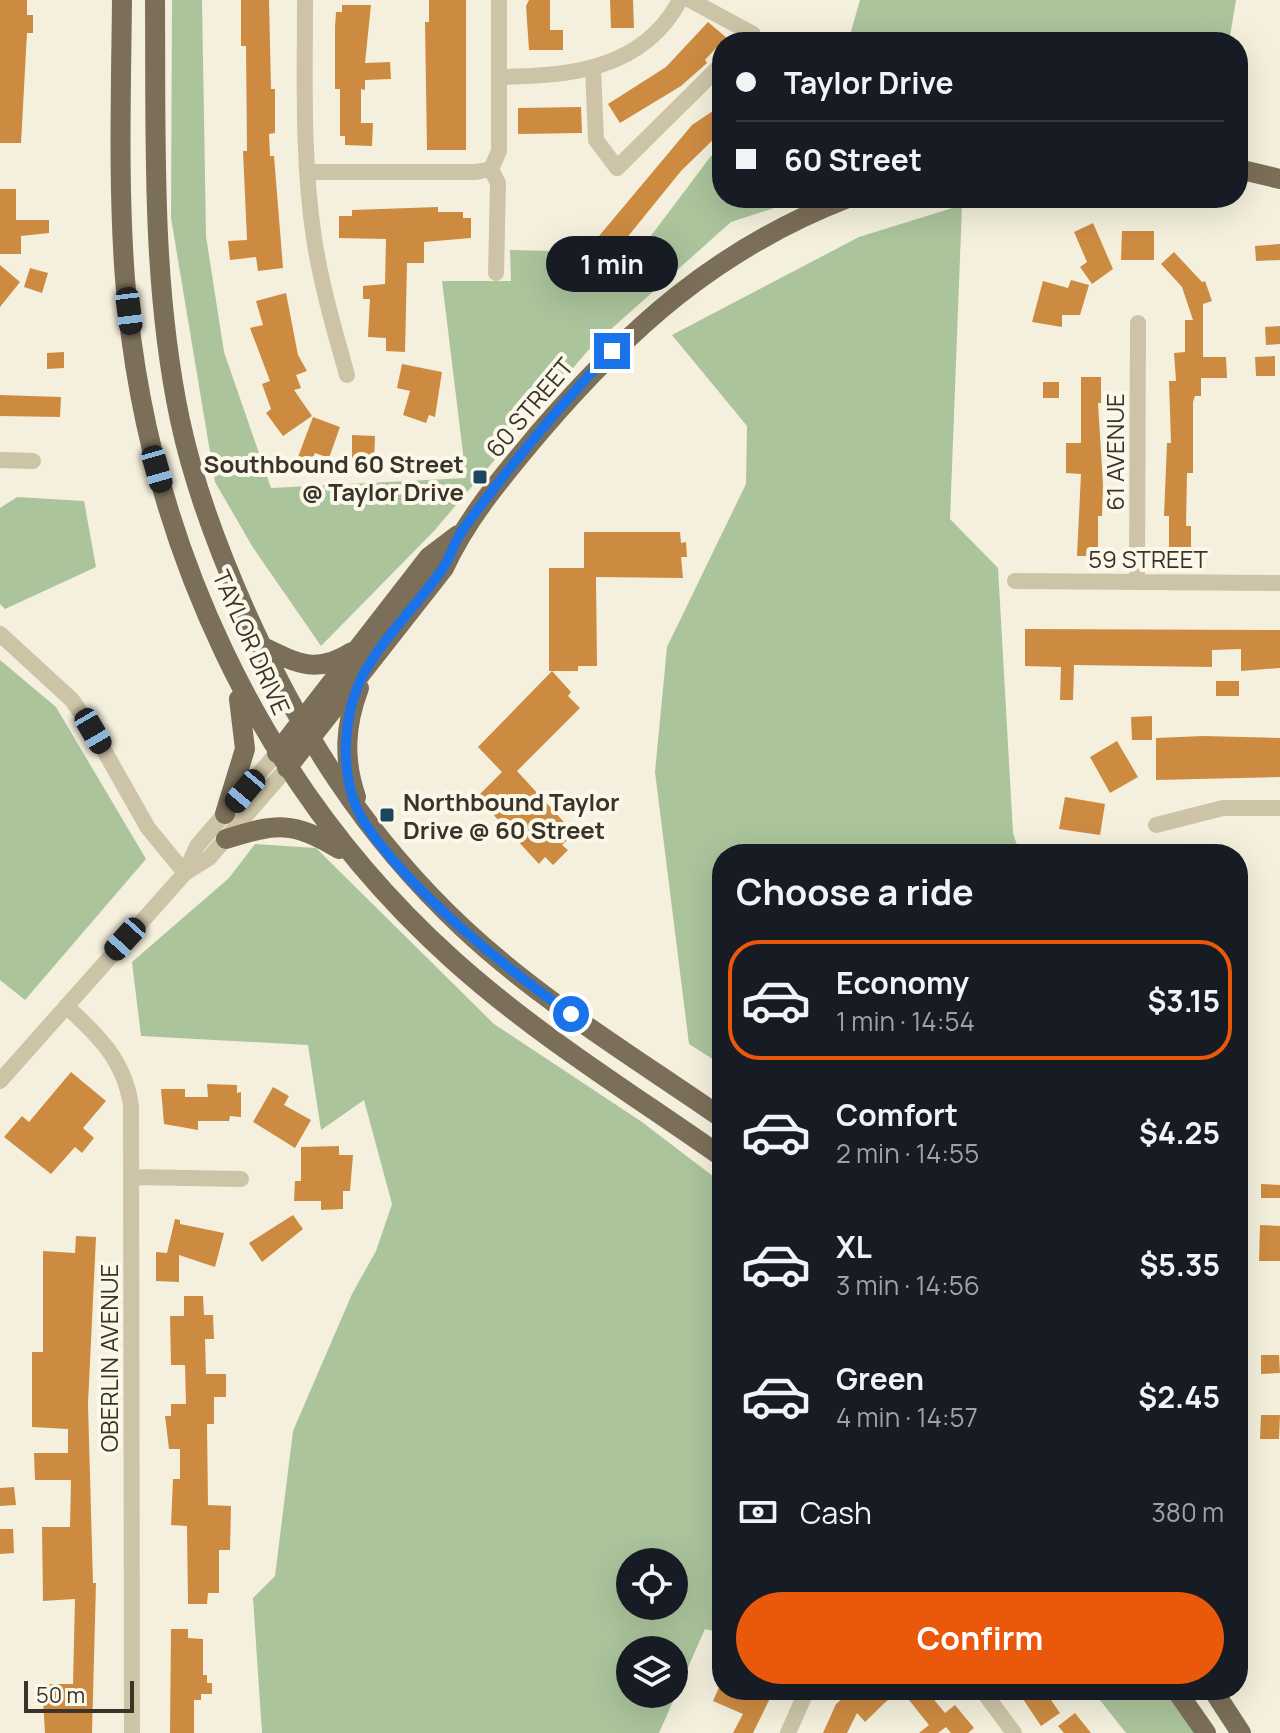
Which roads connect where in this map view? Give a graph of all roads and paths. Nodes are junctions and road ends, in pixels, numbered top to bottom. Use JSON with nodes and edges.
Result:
{"nodes":[{"id":1,"x":122,"y":0,"type":"edge"},
{"id":2,"x":155,"y":0,"type":"edge"},
{"id":3,"x":305,"y":0,"type":"edge"},
{"id":4,"x":499,"y":0,"type":"edge"},
{"id":5,"x":680,"y":0,"type":"edge"},
{"id":6,"x":690,"y":0,"type":"edge"},
{"id":7,"x":749,"y":32,"type":"edge"},
{"id":8,"x":593,"y":69,"type":"junction"},
{"id":9,"x":712,"y":74,"type":"edge"},
{"id":10,"x":499,"y":77,"type":"junction"},
{"id":11,"x":491,"y":169,"type":"junction"},
{"id":12,"x":1248,"y":171,"type":"edge"},
{"id":13,"x":307,"y":172,"type":"junction"},
{"id":14,"x":1280,"y":179,"type":"edge"},
{"id":15,"x":826,"y":208,"type":"edge"},
{"id":16,"x":496,"y":273,"type":"dead end"},
{"id":17,"x":1138,"y":323,"type":"dead end"},
{"id":18,"x":347,"y":375,"type":"dead end"},
{"id":19,"x":0,"y":460,"type":"edge"},
{"id":20,"x":33,"y":461,"type":"dead end"},
{"id":21,"x":461,"y":532,"type":"junction"},
{"id":22,"x":1015,"y":581,"type":"dead end"},
{"id":23,"x":1137,"y":582,"type":"junction"},
{"id":24,"x":1280,"y":583,"type":"edge"},
{"id":25,"x":0,"y":634,"type":"edge"},
{"id":26,"x":261,"y":646,"type":"junction"},
{"id":27,"x":359,"y":648,"type":"junction"},
{"id":28,"x":364,"y":673,"type":"junction"},
{"id":29,"x":234,"y":676,"type":"junction"},
{"id":30,"x":305,"y":733,"type":"junction"},
{"id":31,"x":282,"y":761,"type":"junction"},
{"id":32,"x":1280,"y":808,"type":"edge"},
{"id":33,"x":225,"y":814,"type":"junction"},
{"id":34,"x":365,"y":823,"type":"junction"},
{"id":35,"x":1156,"y":825,"type":"dead end"},
{"id":36,"x":226,"y":839,"type":"junction"},
{"id":37,"x":352,"y":857,"type":"junction"},
{"id":38,"x":185,"y":873,"type":"junction"},
{"id":39,"x":66,"y":1006,"type":"junction"},
{"id":40,"x":0,"y":1081,"type":"edge"},
{"id":41,"x":712,"y":1111,"type":"edge"},
{"id":42,"x":712,"y":1150,"type":"edge"},
{"id":43,"x":132,"y":1177,"type":"junction"},
{"id":44,"x":241,"y":1179,"type":"dead end"},
{"id":45,"x":803,"y":1700,"type":"edge"},
{"id":46,"x":989,"y":1700,"type":"edge"},
{"id":47,"x":1183,"y":1700,"type":"edge"},
{"id":48,"x":1220,"y":1700,"type":"edge"},
{"id":49,"x":132,"y":1733,"type":"edge"},
{"id":50,"x":788,"y":1733,"type":"edge"},
{"id":51,"x":1014,"y":1733,"type":"edge"},
{"id":52,"x":1206,"y":1733,"type":"edge"},
{"id":53,"x":1241,"y":1733,"type":"edge"}],
"edges":[{"from":1,"to":29,"type":"main road","name":"TAYLOR DRIVE"},
{"from":2,"to":26,"type":"main road","name":"TAYLOR DRIVE"},
{"from":3,"to":13,"type":"street"},
{"from":4,"to":10,"type":"street"},
{"from":5,"to":8,"type":"street"},
{"from":6,"to":7,"type":"street"},
{"from":8,"to":9,"type":"street"},
{"from":8,"to":10,"type":"street"},
{"from":10,"to":11,"type":"street"},
{"from":11,"to":13,"type":"street"},
{"from":11,"to":16,"type":"street"},
{"from":12,"to":14,"type":"main road"},
{"from":13,"to":18,"type":"street"},
{"from":15,"to":21,"type":"main road","name":"60 STREET"},
{"from":17,"to":23,"type":"street","name":"61 AVENUE"},
{"from":19,"to":20,"type":"street"},
{"from":21,"to":27,"type":"main road","name":"60 STREET"},
{"from":21,"to":28,"type":"main road","name":"60 STREET"},
{"from":22,"to":23,"type":"street","name":"59 STREET"},
{"from":23,"to":24,"type":"street","name":"59 STREET"},
{"from":25,"to":38,"type":"street"},
{"from":26,"to":27,"type":"main road"},
{"from":26,"to":30,"type":"main road","name":"TAYLOR DRIVE"},
{"from":27,"to":30,"type":"main road","name":"60 STREET"},
{"from":28,"to":30,"type":"main road","name":"60 STREET"},
{"from":28,"to":34,"type":"main road"},
{"from":29,"to":31,"type":"main road","name":"TAYLOR DRIVE"},
{"from":29,"to":33,"type":"main road"},
{"from":30,"to":31,"type":"main road"},
{"from":30,"to":34,"type":"main road","name":"TAYLOR DRIVE"},
{"from":31,"to":33,"type":"street"},
{"from":31,"to":36,"type":"street"},
{"from":31,"to":37,"type":"main road","name":"TAYLOR DRIVE"},
{"from":32,"to":35,"type":"street"},
{"from":33,"to":38,"type":"street"},
{"from":34,"to":41,"type":"main road","name":"TAYLOR DRIVE"},
{"from":36,"to":37,"type":"main road"},
{"from":36,"to":38,"type":"street"},
{"from":37,"to":42,"type":"main road","name":"TAYLOR DRIVE"},
{"from":38,"to":39,"type":"street"},
{"from":39,"to":40,"type":"street"},
{"from":39,"to":43,"type":"street","name":"OBERLIN AVENUE"},
{"from":43,"to":44,"type":"street"},
{"from":43,"to":49,"type":"street","name":"OBERLIN AVENUE"},
{"from":45,"to":50,"type":"street"},
{"from":46,"to":51,"type":"street"},
{"from":47,"to":52,"type":"main road"},
{"from":48,"to":53,"type":"main road"}]}
